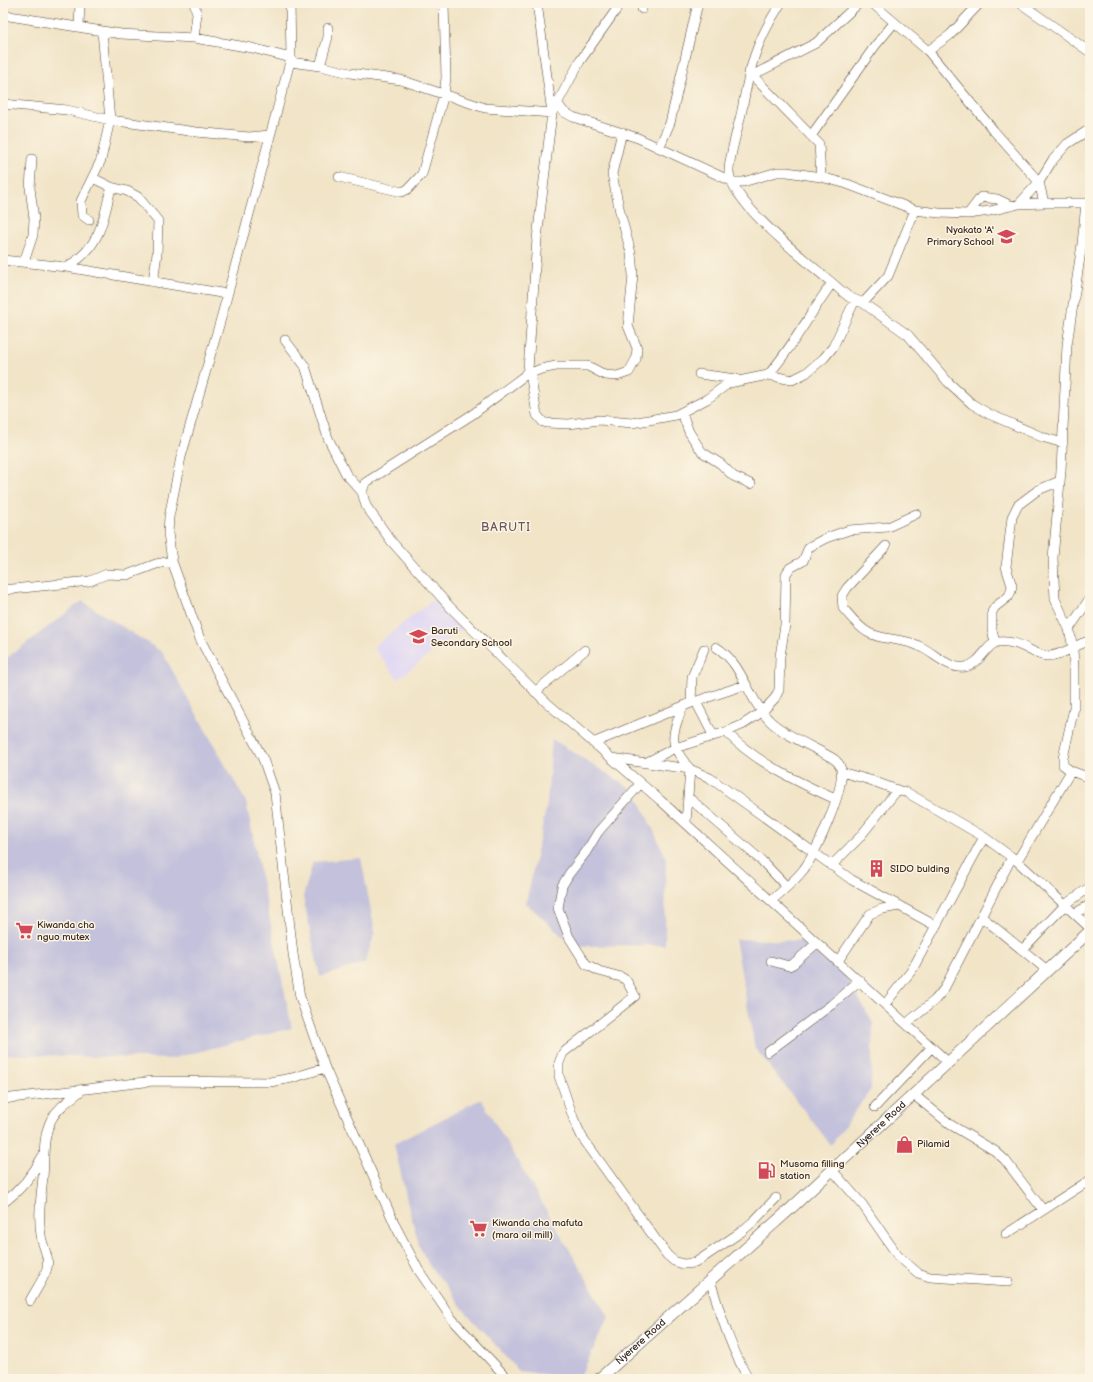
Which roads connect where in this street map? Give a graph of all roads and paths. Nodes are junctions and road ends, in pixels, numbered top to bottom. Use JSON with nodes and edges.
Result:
{"nodes":[{"id":1,"x":80,"y":3,"type":"edge"},
{"id":2,"x":194,"y":3,"type":"edge"},
{"id":3,"x":290,"y":3,"type":"edge"},
{"id":4,"x":444,"y":3,"type":"edge"},
{"id":5,"x":536,"y":3,"type":"edge"},
{"id":6,"x":618,"y":3,"type":"edge"},
{"id":7,"x":698,"y":3,"type":"edge"},
{"id":8,"x":781,"y":3,"type":"edge"},
{"id":9,"x":859,"y":3,"type":"edge"},
{"id":10,"x":872,"y":3,"type":"edge"},
{"id":11,"x":980,"y":3,"type":"edge"},
{"id":12,"x":1020,"y":3,"type":"edge"},
{"id":13,"x":3,"y":15,"type":"edge"},
{"id":14,"x":894,"y":23,"type":"junction"},
{"id":15,"x":79,"y":26,"type":"junction"},
{"id":16,"x":328,"y":28,"type":"dead end"},
{"id":17,"x":102,"y":31,"type":"junction"},
{"id":18,"x":194,"y":38,"type":"junction"},
{"id":19,"x":928,"y":51,"type":"junction"},
{"id":20,"x":1090,"y":52,"type":"edge"},
{"id":21,"x":291,"y":60,"type":"junction"},
{"id":22,"x":320,"y":66,"type":"junction"},
{"id":23,"x":751,"y":74,"type":"junction"},
{"id":24,"x":444,"y":94,"type":"junction"},
{"id":25,"x":557,"y":103,"type":"junction"},
{"id":26,"x":3,"y":104,"type":"edge"},
{"id":27,"x":552,"y":113,"type":"junction"},
{"id":28,"x":110,"y":120,"type":"junction"},
{"id":29,"x":1090,"y":129,"type":"edge"},
{"id":30,"x":622,"y":132,"type":"junction"},
{"id":31,"x":270,"y":136,"type":"junction"},
{"id":32,"x":811,"y":136,"type":"junction"},
{"id":33,"x":659,"y":148,"type":"junction"},
{"id":34,"x":32,"y":159,"type":"dead end"},
{"id":35,"x":339,"y":177,"type":"dead end"},
{"id":36,"x":821,"y":177,"type":"junction"},
{"id":37,"x":93,"y":178,"type":"junction"},
{"id":38,"x":733,"y":182,"type":"junction"},
{"id":39,"x":1039,"y":182,"type":"junction"},
{"id":40,"x":111,"y":187,"type":"junction"},
{"id":41,"x":1044,"y":203,"type":"junction"},
{"id":42,"x":1088,"y":203,"type":"edge"},
{"id":43,"x":1016,"y":205,"type":"junction"},
{"id":44,"x":915,"y":210,"type":"junction"},
{"id":45,"x":968,"y":214,"type":"junction"},
{"id":46,"x":89,"y":220,"type":"dead end"},
{"id":47,"x":3,"y":260,"type":"edge"},
{"id":48,"x":24,"y":262,"type":"junction"},
{"id":49,"x":66,"y":267,"type":"junction"},
{"id":50,"x":153,"y":282,"type":"junction"},
{"id":51,"x":832,"y":283,"type":"junction"},
{"id":52,"x":227,"y":294,"type":"junction"},
{"id":53,"x":859,"y":302,"type":"junction"},
{"id":54,"x":285,"y":340,"type":"dead end"},
{"id":55,"x":527,"y":374,"type":"junction"},
{"id":56,"x":700,"y":374,"type":"dead end"},
{"id":57,"x":768,"y":374,"type":"junction"},
{"id":58,"x":739,"y":380,"type":"junction"},
{"id":59,"x":682,"y":414,"type":"junction"},
{"id":60,"x":1062,"y":443,"type":"junction"},
{"id":61,"x":1060,"y":481,"type":"junction"},
{"id":62,"x":751,"y":484,"type":"dead end"},
{"id":63,"x":362,"y":492,"type":"junction"},
{"id":64,"x":916,"y":514,"type":"dead end"},
{"id":65,"x":886,"y":546,"type":"dead end"},
{"id":66,"x":172,"y":561,"type":"junction"},
{"id":67,"x":3,"y":590,"type":"edge"},
{"id":68,"x":1090,"y":598,"type":"edge"},
{"id":69,"x":1069,"y":629,"type":"junction"},
{"id":70,"x":1090,"y":641,"type":"edge"},
{"id":71,"x":995,"y":642,"type":"junction"},
{"id":72,"x":716,"y":647,"type":"dead end"},
{"id":73,"x":1073,"y":648,"type":"junction"},
{"id":74,"x":704,"y":649,"type":"dead end"},
{"id":75,"x":585,"y":650,"type":"dead end"},
{"id":76,"x":745,"y":685,"type":"junction"},
{"id":77,"x":535,"y":692,"type":"junction"},
{"id":78,"x":690,"y":704,"type":"junction"},
{"id":79,"x":762,"y":712,"type":"junction"},
{"id":80,"x":726,"y":732,"type":"junction"},
{"id":81,"x":713,"y":735,"type":"junction"},
{"id":82,"x":594,"y":742,"type":"junction"},
{"id":83,"x":675,"y":748,"type":"junction"},
{"id":84,"x":611,"y":758,"type":"junction"},
{"id":85,"x":647,"y":762,"type":"junction"},
{"id":86,"x":690,"y":769,"type":"junction"},
{"id":87,"x":1071,"y":771,"type":"junction"},
{"id":88,"x":841,"y":772,"type":"junction"},
{"id":89,"x":1090,"y":778,"type":"edge"},
{"id":90,"x":640,"y":784,"type":"junction"},
{"id":91,"x":900,"y":791,"type":"junction"},
{"id":92,"x":689,"y":798,"type":"junction"},
{"id":93,"x":835,"y":798,"type":"junction"},
{"id":94,"x":686,"y":823,"type":"junction"},
{"id":95,"x":984,"y":837,"type":"junction"},
{"id":96,"x":814,"y":854,"type":"junction"},
{"id":97,"x":1015,"y":859,"type":"junction"},
{"id":98,"x":831,"y":866,"type":"junction"},
{"id":99,"x":787,"y":887,"type":"junction"},
{"id":100,"x":1090,"y":887,"type":"edge"},
{"id":101,"x":770,"y":901,"type":"junction"},
{"id":102,"x":1066,"y":904,"type":"junction"},
{"id":103,"x":1090,"y":905,"type":"edge"},
{"id":104,"x":899,"y":906,"type":"junction"},
{"id":105,"x":1075,"y":913,"type":"junction"},
{"id":106,"x":982,"y":917,"type":"junction"},
{"id":107,"x":936,"y":926,"type":"junction"},
{"id":108,"x":1090,"y":928,"type":"edge"},
{"id":109,"x":1090,"y":931,"type":"edge"},
{"id":110,"x":817,"y":943,"type":"junction"},
{"id":111,"x":1022,"y":950,"type":"junction"},
{"id":112,"x":770,"y":961,"type":"dead end"},
{"id":113,"x":838,"y":961,"type":"junction"},
{"id":114,"x":1047,"y":970,"type":"junction"},
{"id":115,"x":860,"y":980,"type":"junction"},
{"id":116,"x":886,"y":1003,"type":"junction"},
{"id":117,"x":907,"y":1023,"type":"junction"},
{"id":118,"x":932,"y":1047,"type":"junction"},
{"id":119,"x":768,"y":1052,"type":"dead end"},
{"id":120,"x":949,"y":1063,"type":"junction"},
{"id":121,"x":325,"y":1068,"type":"junction"},
{"id":122,"x":83,"y":1089,"type":"junction"},
{"id":123,"x":914,"y":1095,"type":"junction"},
{"id":124,"x":3,"y":1099,"type":"edge"},
{"id":125,"x":875,"y":1106,"type":"dead end"},
{"id":126,"x":43,"y":1154,"type":"junction"},
{"id":127,"x":832,"y":1170,"type":"junction"},
{"id":128,"x":1090,"y":1180,"type":"edge"},
{"id":129,"x":776,"y":1198,"type":"dead end"},
{"id":130,"x":3,"y":1203,"type":"edge"},
{"id":131,"x":1043,"y":1210,"type":"junction"},
{"id":132,"x":1006,"y":1234,"type":"dead end"},
{"id":133,"x":710,"y":1280,"type":"junction"},
{"id":134,"x":1008,"y":1282,"type":"dead end"},
{"id":135,"x":30,"y":1301,"type":"dead end"},
{"id":136,"x":508,"y":1379,"type":"edge"},
{"id":137,"x":599,"y":1379,"type":"edge"},
{"id":138,"x":749,"y":1379,"type":"edge"}],
"edges":[{"from":1,"to":15,"type":"street"},
{"from":2,"to":18,"type":"street"},
{"from":3,"to":21,"type":"street"},
{"from":4,"to":24,"type":"street"},
{"from":5,"to":27,"type":"street"},
{"from":6,"to":25,"type":"street"},
{"from":7,"to":33,"type":"street"},
{"from":8,"to":23,"type":"street"},
{"from":9,"to":23,"type":"street"},
{"from":10,"to":14,"type":"street"},
{"from":11,"to":19,"type":"street"},
{"from":12,"to":20,"type":"street"},
{"from":13,"to":15,"type":"street"},
{"from":14,"to":19,"type":"street"},
{"from":14,"to":32,"type":"street"},
{"from":15,"to":17,"type":"street"},
{"from":16,"to":22,"type":"street"},
{"from":17,"to":18,"type":"street"},
{"from":17,"to":28,"type":"street"},
{"from":18,"to":21,"type":"street"},
{"from":19,"to":39,"type":"street"},
{"from":21,"to":22,"type":"street"},
{"from":21,"to":31,"type":"street"},
{"from":22,"to":24,"type":"street"},
{"from":23,"to":32,"type":"street"},
{"from":23,"to":38,"type":"street"},
{"from":24,"to":27,"type":"street"},
{"from":24,"to":35,"type":"street"},
{"from":25,"to":27,"type":"street"},
{"from":25,"to":30,"type":"street"},
{"from":26,"to":28,"type":"street"},
{"from":27,"to":55,"type":"street"},
{"from":28,"to":31,"type":"street"},
{"from":28,"to":37,"type":"street"},
{"from":29,"to":39,"type":"street"},
{"from":30,"to":33,"type":"street"},
{"from":30,"to":55,"type":"street"},
{"from":31,"to":52,"type":"street"},
{"from":32,"to":36,"type":"street"},
{"from":33,"to":38,"type":"street"},
{"from":34,"to":48,"type":"street"},
{"from":36,"to":38,"type":"street"},
{"from":36,"to":44,"type":"street"},
{"from":37,"to":40,"type":"street"},
{"from":37,"to":46,"type":"street"},
{"from":38,"to":51,"type":"street"},
{"from":39,"to":41,"type":"street"},
{"from":39,"to":43,"type":"street"},
{"from":40,"to":49,"type":"street"},
{"from":40,"to":50,"type":"street"},
{"from":41,"to":42,"type":"street"},
{"from":41,"to":43,"type":"street"},
{"from":42,"to":60,"type":"street"},
{"from":43,"to":45,"type":"street"},
{"from":43,"to":45,"type":"street"},
{"from":44,"to":45,"type":"street"},
{"from":44,"to":53,"type":"street"},
{"from":47,"to":48,"type":"street"},
{"from":48,"to":49,"type":"street"},
{"from":49,"to":50,"type":"street"},
{"from":50,"to":52,"type":"street"},
{"from":51,"to":53,"type":"street"},
{"from":51,"to":57,"type":"street"},
{"from":52,"to":66,"type":"street"},
{"from":53,"to":57,"type":"street"},
{"from":53,"to":60,"type":"street"},
{"from":54,"to":63,"type":"street"},
{"from":55,"to":59,"type":"street"},
{"from":55,"to":63,"type":"street"},
{"from":56,"to":58,"type":"street"},
{"from":57,"to":58,"type":"street"},
{"from":58,"to":59,"type":"street"},
{"from":59,"to":62,"type":"street"},
{"from":60,"to":61,"type":"street"},
{"from":61,"to":69,"type":"street"},
{"from":61,"to":71,"type":"street"},
{"from":63,"to":77,"type":"street"},
{"from":64,"to":79,"type":"street"},
{"from":65,"to":71,"type":"street"},
{"from":66,"to":67,"type":"street"},
{"from":66,"to":121,"type":"street"},
{"from":68,"to":69,"type":"street"},
{"from":69,"to":73,"type":"street"},
{"from":70,"to":73,"type":"street"},
{"from":71,"to":73,"type":"street"},
{"from":72,"to":76,"type":"street"},
{"from":73,"to":87,"type":"street"},
{"from":74,"to":78,"type":"street"},
{"from":75,"to":77,"type":"street"},
{"from":76,"to":78,"type":"street"},
{"from":76,"to":79,"type":"street"},
{"from":77,"to":82,"type":"street"},
{"from":78,"to":81,"type":"street"},
{"from":78,"to":82,"type":"street"},
{"from":78,"to":83,"type":"street"},
{"from":79,"to":80,"type":"street"},
{"from":79,"to":88,"type":"street"},
{"from":80,"to":81,"type":"street"},
{"from":80,"to":93,"type":"street"},
{"from":81,"to":83,"type":"street"},
{"from":82,"to":84,"type":"street"},
{"from":83,"to":85,"type":"street"},
{"from":83,"to":86,"type":"street"},
{"from":84,"to":85,"type":"street"},
{"from":84,"to":90,"type":"street"},
{"from":85,"to":86,"type":"street"},
{"from":86,"to":92,"type":"street"},
{"from":86,"to":96,"type":"street"},
{"from":87,"to":89,"type":"street"},
{"from":87,"to":97,"type":"street"},
{"from":88,"to":91,"type":"street"},
{"from":88,"to":93,"type":"street"},
{"from":90,"to":94,"type":"street"},
{"from":90,"to":129,"type":"street"},
{"from":91,"to":95,"type":"street"},
{"from":91,"to":98,"type":"street"},
{"from":92,"to":94,"type":"street"},
{"from":92,"to":99,"type":"street"},
{"from":93,"to":96,"type":"street"},
{"from":94,"to":101,"type":"street"},
{"from":95,"to":97,"type":"street"},
{"from":95,"to":107,"type":"street"},
{"from":96,"to":98,"type":"street"},
{"from":96,"to":99,"type":"street"},
{"from":97,"to":102,"type":"street"},
{"from":97,"to":106,"type":"street"},
{"from":98,"to":104,"type":"street"},
{"from":99,"to":101,"type":"street"},
{"from":100,"to":102,"type":"street"},
{"from":101,"to":110,"type":"street"},
{"from":102,"to":105,"type":"street"},
{"from":102,"to":111,"type":"street"},
{"from":103,"to":105,"type":"street"},
{"from":104,"to":107,"type":"street"},
{"from":104,"to":113,"type":"street"},
{"from":105,"to":108,"type":"street"},
{"from":106,"to":111,"type":"street"},
{"from":106,"to":117,"type":"street"},
{"from":107,"to":116,"type":"street"},
{"from":109,"to":114,"type":"main road","name":"Nyerere Road"},
{"from":110,"to":112,"type":"street"},
{"from":110,"to":113,"type":"street"},
{"from":111,"to":114,"type":"street"},
{"from":113,"to":115,"type":"street"},
{"from":114,"to":120,"type":"main road","name":"Nyerere Road"},
{"from":115,"to":116,"type":"street"},
{"from":115,"to":119,"type":"street"},
{"from":116,"to":117,"type":"street"},
{"from":117,"to":118,"type":"street"},
{"from":118,"to":120,"type":"street"},
{"from":118,"to":125,"type":"street"},
{"from":120,"to":123,"type":"main road","name":"Nyerere Road"},
{"from":121,"to":122,"type":"street"},
{"from":121,"to":136,"type":"street"},
{"from":122,"to":124,"type":"street"},
{"from":122,"to":126,"type":"street"},
{"from":123,"to":127,"type":"main road","name":"Nyerere Road"},
{"from":123,"to":131,"type":"street"},
{"from":126,"to":130,"type":"street"},
{"from":126,"to":135,"type":"street"},
{"from":127,"to":133,"type":"main road","name":"Nyerere Road"},
{"from":127,"to":134,"type":"street"},
{"from":128,"to":131,"type":"street"},
{"from":131,"to":132,"type":"street"},
{"from":133,"to":137,"type":"main road","name":"Nyerere Road"},
{"from":133,"to":138,"type":"street"}]}
